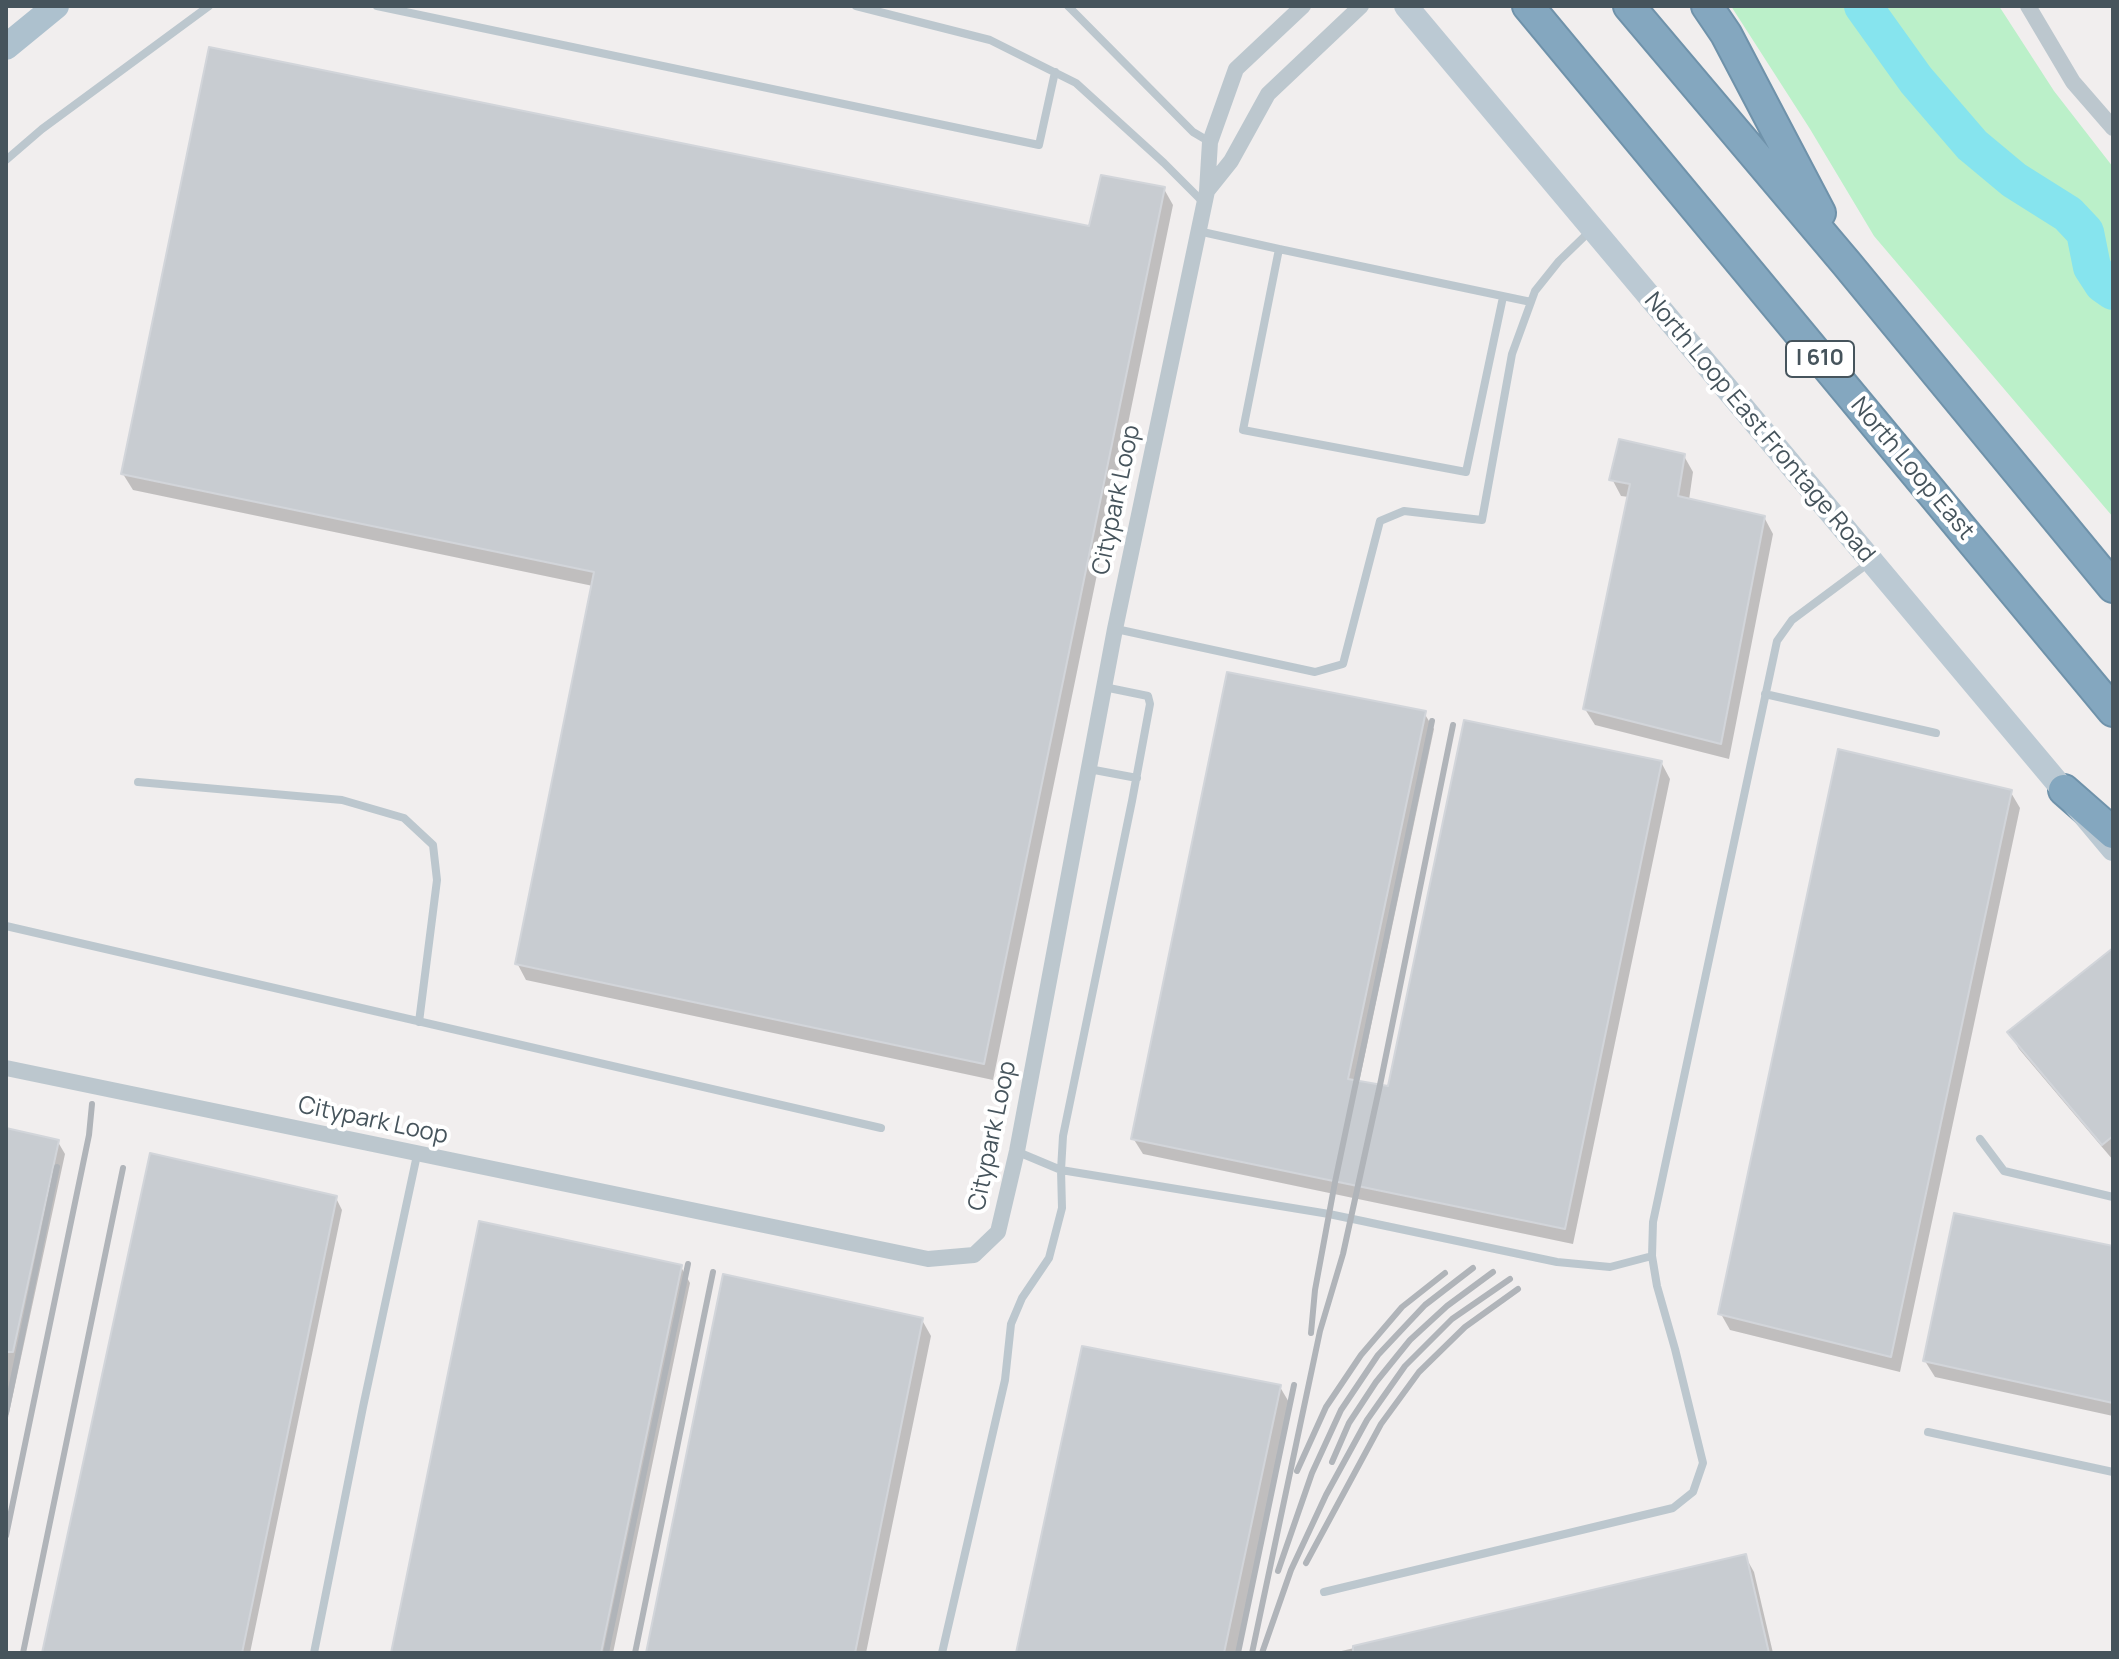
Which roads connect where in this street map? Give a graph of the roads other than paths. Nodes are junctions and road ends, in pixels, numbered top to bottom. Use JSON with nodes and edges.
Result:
{"nodes":[{"id":1,"x":209,"y":6,"type":"edge"},
{"id":2,"x":377,"y":6,"type":"edge"},
{"id":3,"x":856,"y":6,"type":"edge"},
{"id":4,"x":1068,"y":6,"type":"edge"},
{"id":5,"x":1303,"y":6,"type":"edge"},
{"id":6,"x":1361,"y":6,"type":"edge"},
{"id":7,"x":1406,"y":6,"type":"edge"},
{"id":8,"x":1528,"y":6,"type":"edge"},
{"id":9,"x":1629,"y":6,"type":"edge"},
{"id":10,"x":1707,"y":6,"type":"edge"},
{"id":11,"x":2028,"y":6,"type":"edge"},
{"id":12,"x":52,"y":7,"type":"edge"},
{"id":13,"x":6,"y":47,"type":"edge"},
{"id":14,"x":1055,"y":72,"type":"junction"},
{"id":15,"x":2113,"y":128,"type":"edge"},
{"id":16,"x":1210,"y":142,"type":"junction"},
{"id":17,"x":6,"y":160,"type":"edge"},
{"id":18,"x":1206,"y":197,"type":"junction"},
{"id":19,"x":1592,"y":229,"type":"junction"},
{"id":20,"x":1198,"y":231,"type":"junction"},
{"id":21,"x":1279,"y":249,"type":"junction"},
{"id":22,"x":1847,"y":264,"type":"junction"},
{"id":23,"x":1503,"y":297,"type":"junction"},
{"id":24,"x":1531,"y":302,"type":"junction"},
{"id":25,"x":1870,"y":561,"type":"junction"},
{"id":26,"x":2113,"y":587,"type":"edge"},
{"id":27,"x":1115,"y":629,"type":"junction"},
{"id":28,"x":1104,"y":687,"type":"junction"},
{"id":29,"x":1765,"y":694,"type":"junction"},
{"id":30,"x":2113,"y":711,"type":"edge"},
{"id":31,"x":1936,"y":733,"type":"dead end"},
{"id":32,"x":1089,"y":769,"type":"junction"},
{"id":33,"x":1137,"y":778,"type":"junction"},
{"id":34,"x":138,"y":782,"type":"dead end"},
{"id":35,"x":2064,"y":790,"type":"junction"},
{"id":36,"x":2113,"y":833,"type":"edge"},
{"id":37,"x":2113,"y":849,"type":"edge"},
{"id":38,"x":6,"y":926,"type":"edge"},
{"id":39,"x":419,"y":1022,"type":"junction"},
{"id":40,"x":6,"y":1068,"type":"edge"},
{"id":41,"x":881,"y":1128,"type":"dead end"},
{"id":42,"x":1980,"y":1139,"type":"dead end"},
{"id":43,"x":1017,"y":1151,"type":"junction"},
{"id":44,"x":417,"y":1155,"type":"junction"},
{"id":45,"x":1061,"y":1170,"type":"junction"},
{"id":46,"x":2113,"y":1197,"type":"edge"},
{"id":47,"x":1652,"y":1256,"type":"junction"},
{"id":48,"x":1928,"y":1432,"type":"dead end"},
{"id":49,"x":2113,"y":1472,"type":"edge"},
{"id":50,"x":1324,"y":1592,"type":"dead end"},
{"id":51,"x":314,"y":1653,"type":"edge"},
{"id":52,"x":942,"y":1653,"type":"edge"}],
"edges":[{"from":1,"to":17,"type":"lane"},
{"from":2,"to":14,"type":"lane"},
{"from":3,"to":14,"type":"lane"},
{"from":4,"to":16,"type":"lane"},
{"from":5,"to":16,"type":"street","name":"Citypark Loop"},
{"from":6,"to":18,"type":"street","name":"Citypark Loop"},
{"from":7,"to":19,"type":"main road","name":"North Loop East Frontage Road"},
{"from":8,"to":30,"type":"highway","name":"North Loop East","number":"I 610"},
{"from":9,"to":22,"type":"highway"},
{"from":10,"to":22,"type":"highway"},
{"from":11,"to":15,"type":"street"},
{"from":12,"to":13,"type":"main road"},
{"from":14,"to":18,"type":"lane"},
{"from":16,"to":18,"type":"street","name":"Citypark Loop"},
{"from":18,"to":20,"type":"street","name":"Citypark Loop"},
{"from":19,"to":24,"type":"lane"},
{"from":19,"to":25,"type":"main road","name":"North Loop East Frontage Road"},
{"from":20,"to":21,"type":"lane"},
{"from":20,"to":27,"type":"street","name":"Citypark Loop"},
{"from":21,"to":23,"type":"lane"},
{"from":21,"to":23,"type":"lane"},
{"from":22,"to":26,"type":"highway"},
{"from":23,"to":24,"type":"lane"},
{"from":24,"to":27,"type":"lane"},
{"from":25,"to":29,"type":"lane"},
{"from":25,"to":35,"type":"main road","name":"North Loop East Frontage Road"},
{"from":27,"to":28,"type":"street","name":"Citypark Loop"},
{"from":28,"to":32,"type":"street","name":"Citypark Loop"},
{"from":28,"to":33,"type":"lane"},
{"from":29,"to":31,"type":"lane"},
{"from":29,"to":47,"type":"lane"},
{"from":32,"to":33,"type":"lane"},
{"from":32,"to":43,"type":"street","name":"Citypark Loop"},
{"from":33,"to":45,"type":"lane"},
{"from":34,"to":39,"type":"lane"},
{"from":35,"to":36,"type":"highway"},
{"from":35,"to":37,"type":"main road","name":"North Loop East Frontage Road"},
{"from":38,"to":39,"type":"lane"},
{"from":39,"to":41,"type":"lane"},
{"from":40,"to":44,"type":"street","name":"Citypark Loop"},
{"from":42,"to":46,"type":"lane"},
{"from":43,"to":44,"type":"street","name":"Citypark Loop"},
{"from":43,"to":45,"type":"lane"},
{"from":44,"to":51,"type":"lane"},
{"from":45,"to":47,"type":"lane"},
{"from":45,"to":52,"type":"lane"},
{"from":47,"to":50,"type":"lane"},
{"from":48,"to":49,"type":"lane"}]}
